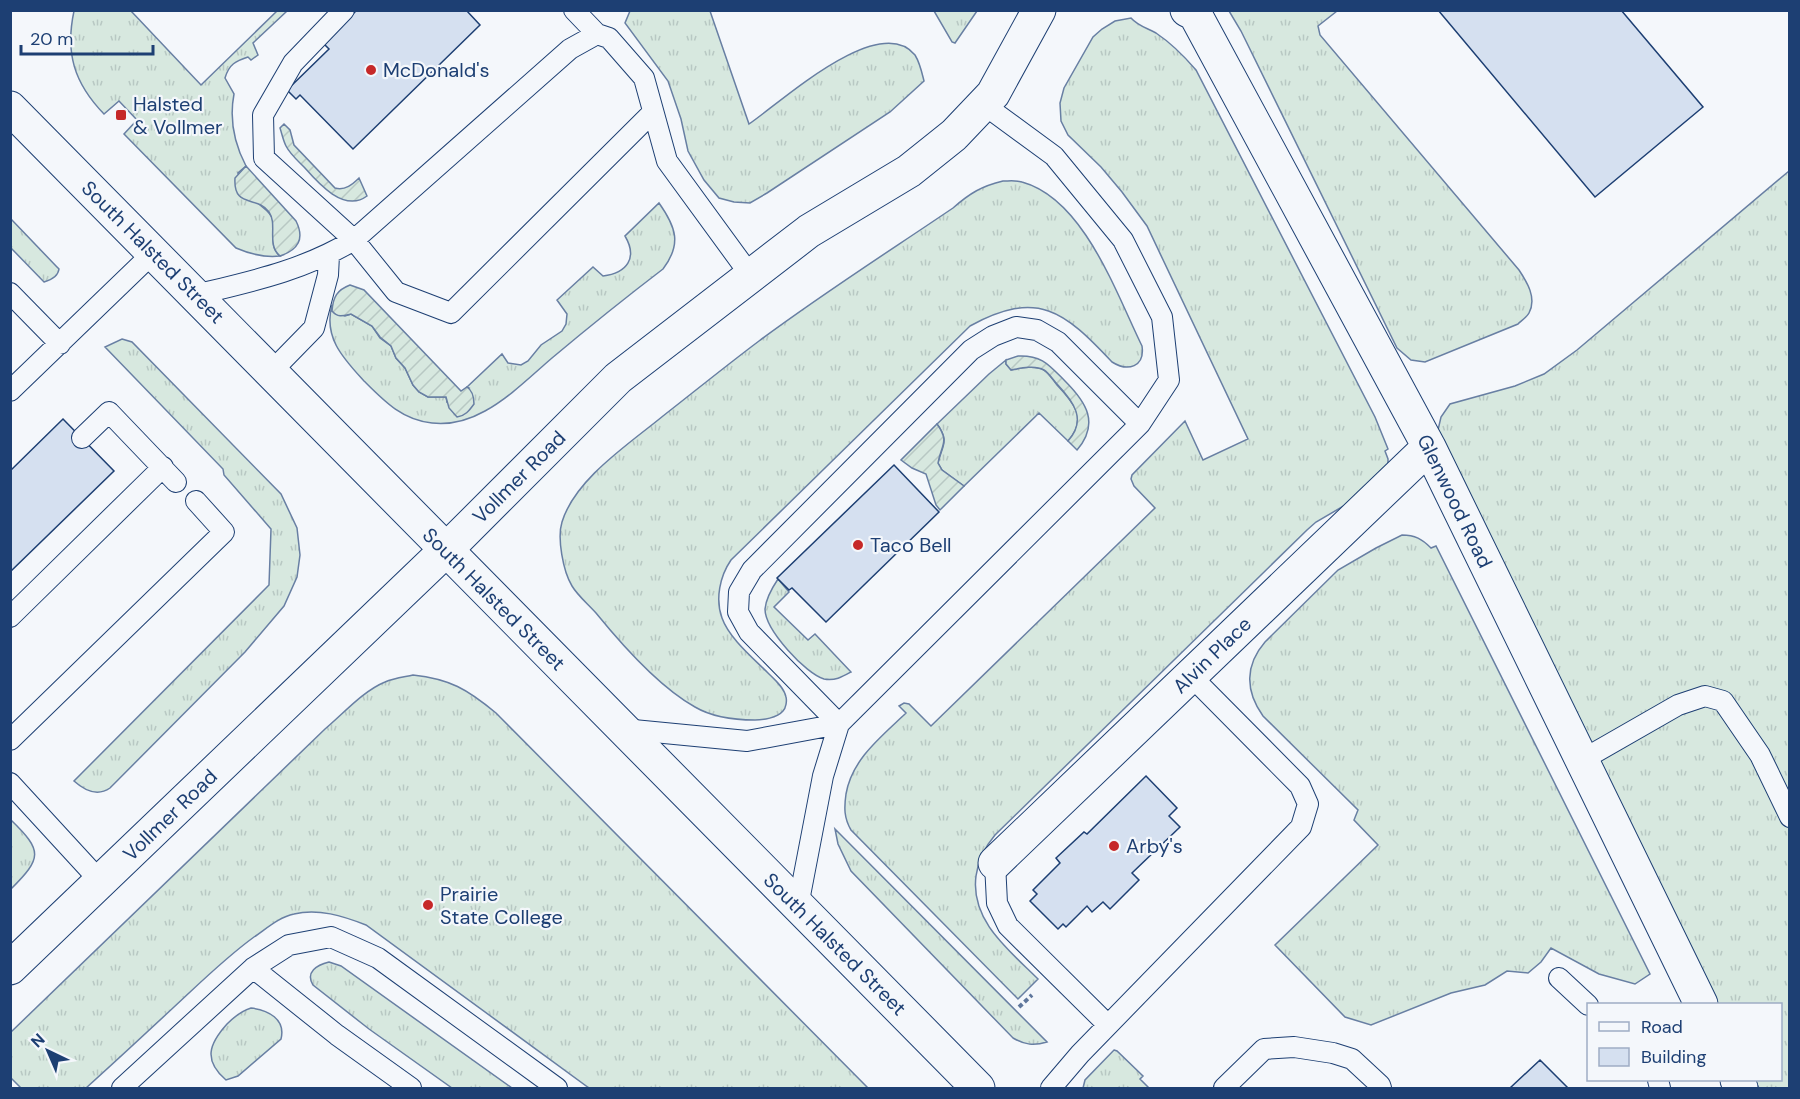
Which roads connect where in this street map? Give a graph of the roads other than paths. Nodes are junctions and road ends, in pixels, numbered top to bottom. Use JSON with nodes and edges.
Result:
{"nodes":[{"id":1,"x":344,"y":10,"type":"edge"},
{"id":2,"x":574,"y":10,"type":"edge"},
{"id":3,"x":1040,"y":10,"type":"edge"},
{"id":4,"x":1187,"y":10,"type":"edge"},
{"id":5,"x":597,"y":34,"type":"junction"},
{"id":6,"x":983,"y":104,"type":"junction"},
{"id":7,"x":10,"y":108,"type":"edge"},
{"id":8,"x":653,"y":112,"type":"junction"},
{"id":9,"x":354,"y":240,"type":"junction"},
{"id":10,"x":153,"y":253,"type":"junction"},
{"id":11,"x":329,"y":255,"type":"junction"},
{"id":12,"x":751,"y":276,"type":"junction"},
{"id":13,"x":10,"y":292,"type":"edge"},
{"id":14,"x":195,"y":295,"type":"junction"},
{"id":15,"x":60,"y":344,"type":"junction"},
{"id":16,"x":271,"y":372,"type":"junction"},
{"id":17,"x":10,"y":392,"type":"edge"},
{"id":18,"x":1140,"y":424,"type":"junction"},
{"id":19,"x":82,"y":438,"type":"dead end"},
{"id":20,"x":1429,"y":447,"type":"junction"},
{"id":21,"x":163,"y":467,"type":"junction"},
{"id":22,"x":176,"y":482,"type":"dead end"},
{"id":23,"x":196,"y":501,"type":"dead end"},
{"id":24,"x":446,"y":550,"type":"junction"},
{"id":25,"x":10,"y":617,"type":"edge"},
{"id":26,"x":1190,"y":675,"type":"junction"},
{"id":27,"x":839,"y":724,"type":"junction"},
{"id":28,"x":622,"y":729,"type":"junction"},
{"id":29,"x":10,"y":740,"type":"edge"},
{"id":30,"x":1582,"y":760,"type":"junction"},
{"id":31,"x":10,"y":783,"type":"edge"},
{"id":32,"x":1790,"y":817,"type":"edge"},
{"id":33,"x":995,"y":863,"type":"joint"},
{"id":34,"x":101,"y":882,"type":"junction"},
{"id":35,"x":798,"y":906,"type":"junction"},
{"id":36,"x":10,"y":968,"type":"edge"},
{"id":37,"x":253,"y":968,"type":"junction"},
{"id":38,"x":1559,"y":978,"type":"dead end"},
{"id":39,"x":1700,"y":1003,"type":"edge"},
{"id":40,"x":1587,"y":1004,"type":"edge"},
{"id":41,"x":1108,"y":1024,"type":"junction"},
{"id":42,"x":122,"y":1089,"type":"edge"},
{"id":43,"x":411,"y":1089,"type":"edge"},
{"id":44,"x":557,"y":1089,"type":"edge"},
{"id":45,"x":978,"y":1089,"type":"edge"},
{"id":46,"x":1051,"y":1089,"type":"edge"},
{"id":47,"x":1224,"y":1089,"type":"edge"},
{"id":48,"x":1381,"y":1089,"type":"edge"}],
"edges":[{"from":1,"to":9,"type":"lane"},
{"from":2,"to":5,"type":"lane"},
{"from":3,"to":6,"type":"street","name":"Vollmer Road"},
{"from":4,"to":20,"type":"street","name":"Glenwood Road"},
{"from":5,"to":8,"type":"lane"},
{"from":5,"to":9,"type":"lane"},
{"from":6,"to":12,"type":"street","name":"Vollmer Road"},
{"from":6,"to":18,"type":"lane"},
{"from":7,"to":10,"type":"street","name":"South Halsted Street"},
{"from":8,"to":9,"type":"lane"},
{"from":8,"to":12,"type":"lane"},
{"from":9,"to":11,"type":"lane"},
{"from":10,"to":14,"type":"street","name":"South Halsted Street"},
{"from":10,"to":15,"type":"lane"},
{"from":11,"to":14,"type":"lane"},
{"from":11,"to":16,"type":"lane"},
{"from":12,"to":24,"type":"street","name":"Vollmer Road"},
{"from":13,"to":15,"type":"lane"},
{"from":14,"to":16,"type":"street","name":"South Halsted Street"},
{"from":15,"to":17,"type":"lane"},
{"from":16,"to":24,"type":"street","name":"South Halsted Street"},
{"from":18,"to":27,"type":"lane"},
{"from":18,"to":27,"type":"lane"},
{"from":19,"to":21,"type":"lane"},
{"from":20,"to":26,"type":"street","name":"Alvin Place"},
{"from":20,"to":30,"type":"street","name":"Glenwood Road"},
{"from":21,"to":22,"type":"lane"},
{"from":21,"to":25,"type":"lane"},
{"from":23,"to":29,"type":"lane"},
{"from":24,"to":28,"type":"street","name":"South Halsted Street"},
{"from":24,"to":34,"type":"street","name":"Vollmer Road"},
{"from":26,"to":33,"type":"street","name":"Alvin Place"},
{"from":26,"to":41,"type":"lane"},
{"from":27,"to":28,"type":"lane"},
{"from":27,"to":35,"type":"lane"},
{"from":28,"to":35,"type":"street","name":"South Halsted Street"},
{"from":30,"to":32,"type":"lane"},
{"from":30,"to":39,"type":"street","name":"Glenwood Road"},
{"from":31,"to":34,"type":"lane"},
{"from":33,"to":41,"type":"lane"},
{"from":34,"to":36,"type":"street","name":"Vollmer Road"},
{"from":35,"to":45,"type":"street","name":"South Halsted Street"},
{"from":37,"to":42,"type":"lane"},
{"from":37,"to":43,"type":"lane"},
{"from":37,"to":44,"type":"lane"},
{"from":38,"to":40,"type":"lane"},
{"from":41,"to":46,"type":"lane"},
{"from":47,"to":48,"type":"lane"}]}
